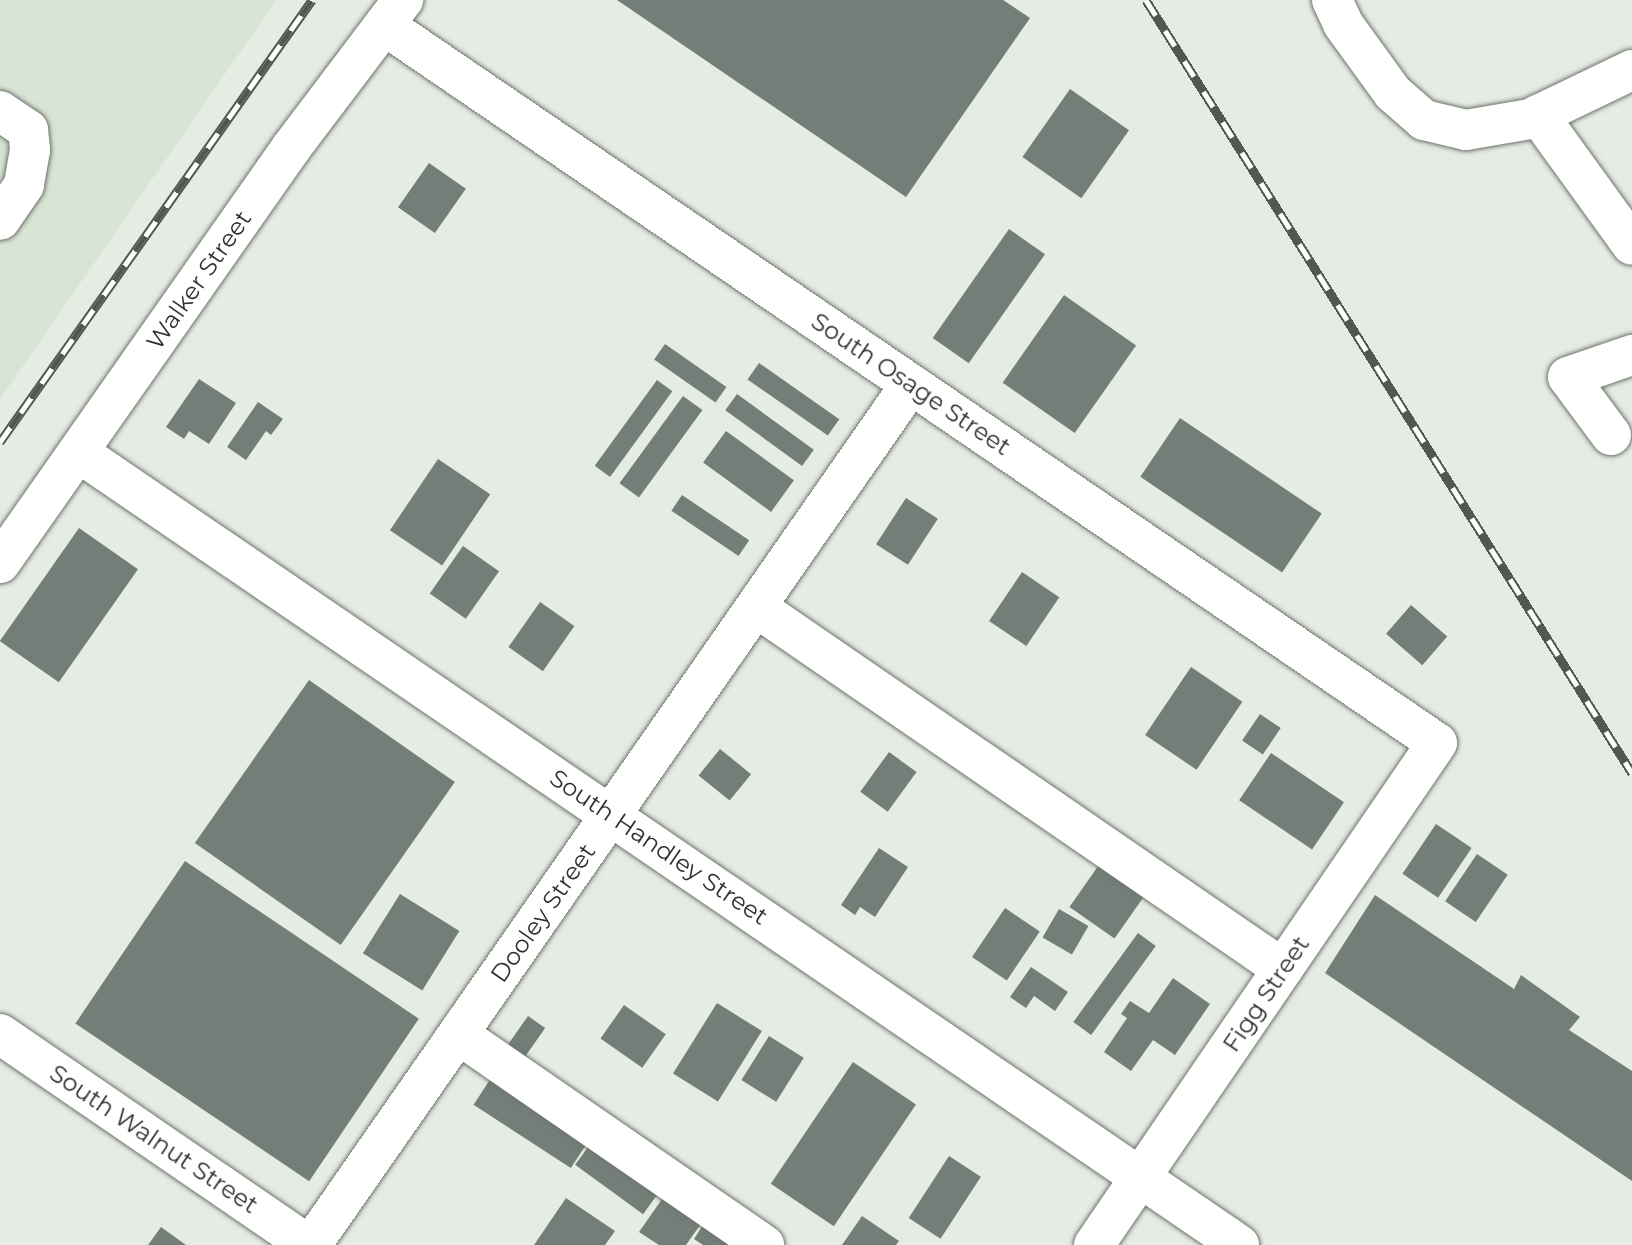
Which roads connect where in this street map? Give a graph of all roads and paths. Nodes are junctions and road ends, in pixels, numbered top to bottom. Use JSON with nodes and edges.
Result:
{"nodes":[{"id":1,"x":1332,"y":0,"type":"edge"},
{"id":2,"x":393,"y":13,"type":"edge"},
{"id":3,"x":1632,"y":70,"type":"edge"},
{"id":4,"x":0,"y":111,"type":"edge"},
{"id":5,"x":1538,"y":115,"type":"junction"},
{"id":6,"x":0,"y":220,"type":"edge"},
{"id":7,"x":1632,"y":245,"type":"edge"},
{"id":8,"x":1632,"y":355,"type":"edge"},
{"id":9,"x":911,"y":384,"type":"junction"},
{"id":10,"x":1611,"y":435,"type":"dead end"},
{"id":11,"x":78,"y":452,"type":"junction"},
{"id":12,"x":0,"y":563,"type":"edge"},
{"id":13,"x":756,"y":607,"type":"junction"},
{"id":14,"x":1437,"y":743,"type":"joint"},
{"id":15,"x":612,"y":815,"type":"junction"},
{"id":16,"x":1283,"y":969,"type":"junction"},
{"id":17,"x":0,"y":1034,"type":"edge"},
{"id":18,"x":458,"y":1034,"type":"junction"},
{"id":19,"x":1141,"y":1178,"type":"junction"},
{"id":20,"x":310,"y":1245,"type":"edge"},
{"id":21,"x":764,"y":1245,"type":"edge"},
{"id":22,"x":1094,"y":1245,"type":"edge"},
{"id":23,"x":1239,"y":1245,"type":"edge"}],
"edges":[{"from":1,"to":5,"type":"street"},
{"from":2,"to":9,"type":"street","name":"South Osage Street"},
{"from":2,"to":11,"type":"street","name":"Walker Street"},
{"from":3,"to":5,"type":"street"},
{"from":4,"to":6,"type":"street"},
{"from":5,"to":7,"type":"street"},
{"from":8,"to":10,"type":"street"},
{"from":9,"to":13,"type":"street","name":"Dooley Street"},
{"from":9,"to":14,"type":"street","name":"South Osage Street"},
{"from":11,"to":12,"type":"street","name":"Walker Street"},
{"from":11,"to":15,"type":"street","name":"South Handley Street"},
{"from":13,"to":15,"type":"street","name":"Dooley Street"},
{"from":13,"to":16,"type":"street"},
{"from":14,"to":16,"type":"street","name":"Figg Street"},
{"from":15,"to":18,"type":"street","name":"Dooley Street"},
{"from":15,"to":19,"type":"street","name":"South Handley Street"},
{"from":16,"to":19,"type":"street","name":"Figg Street"},
{"from":17,"to":20,"type":"street","name":"South Walnut Street"},
{"from":18,"to":20,"type":"street","name":"Dooley Street"},
{"from":18,"to":21,"type":"street"},
{"from":19,"to":22,"type":"street","name":"Figg Street"},
{"from":19,"to":23,"type":"street","name":"South Handley Street"}]}
